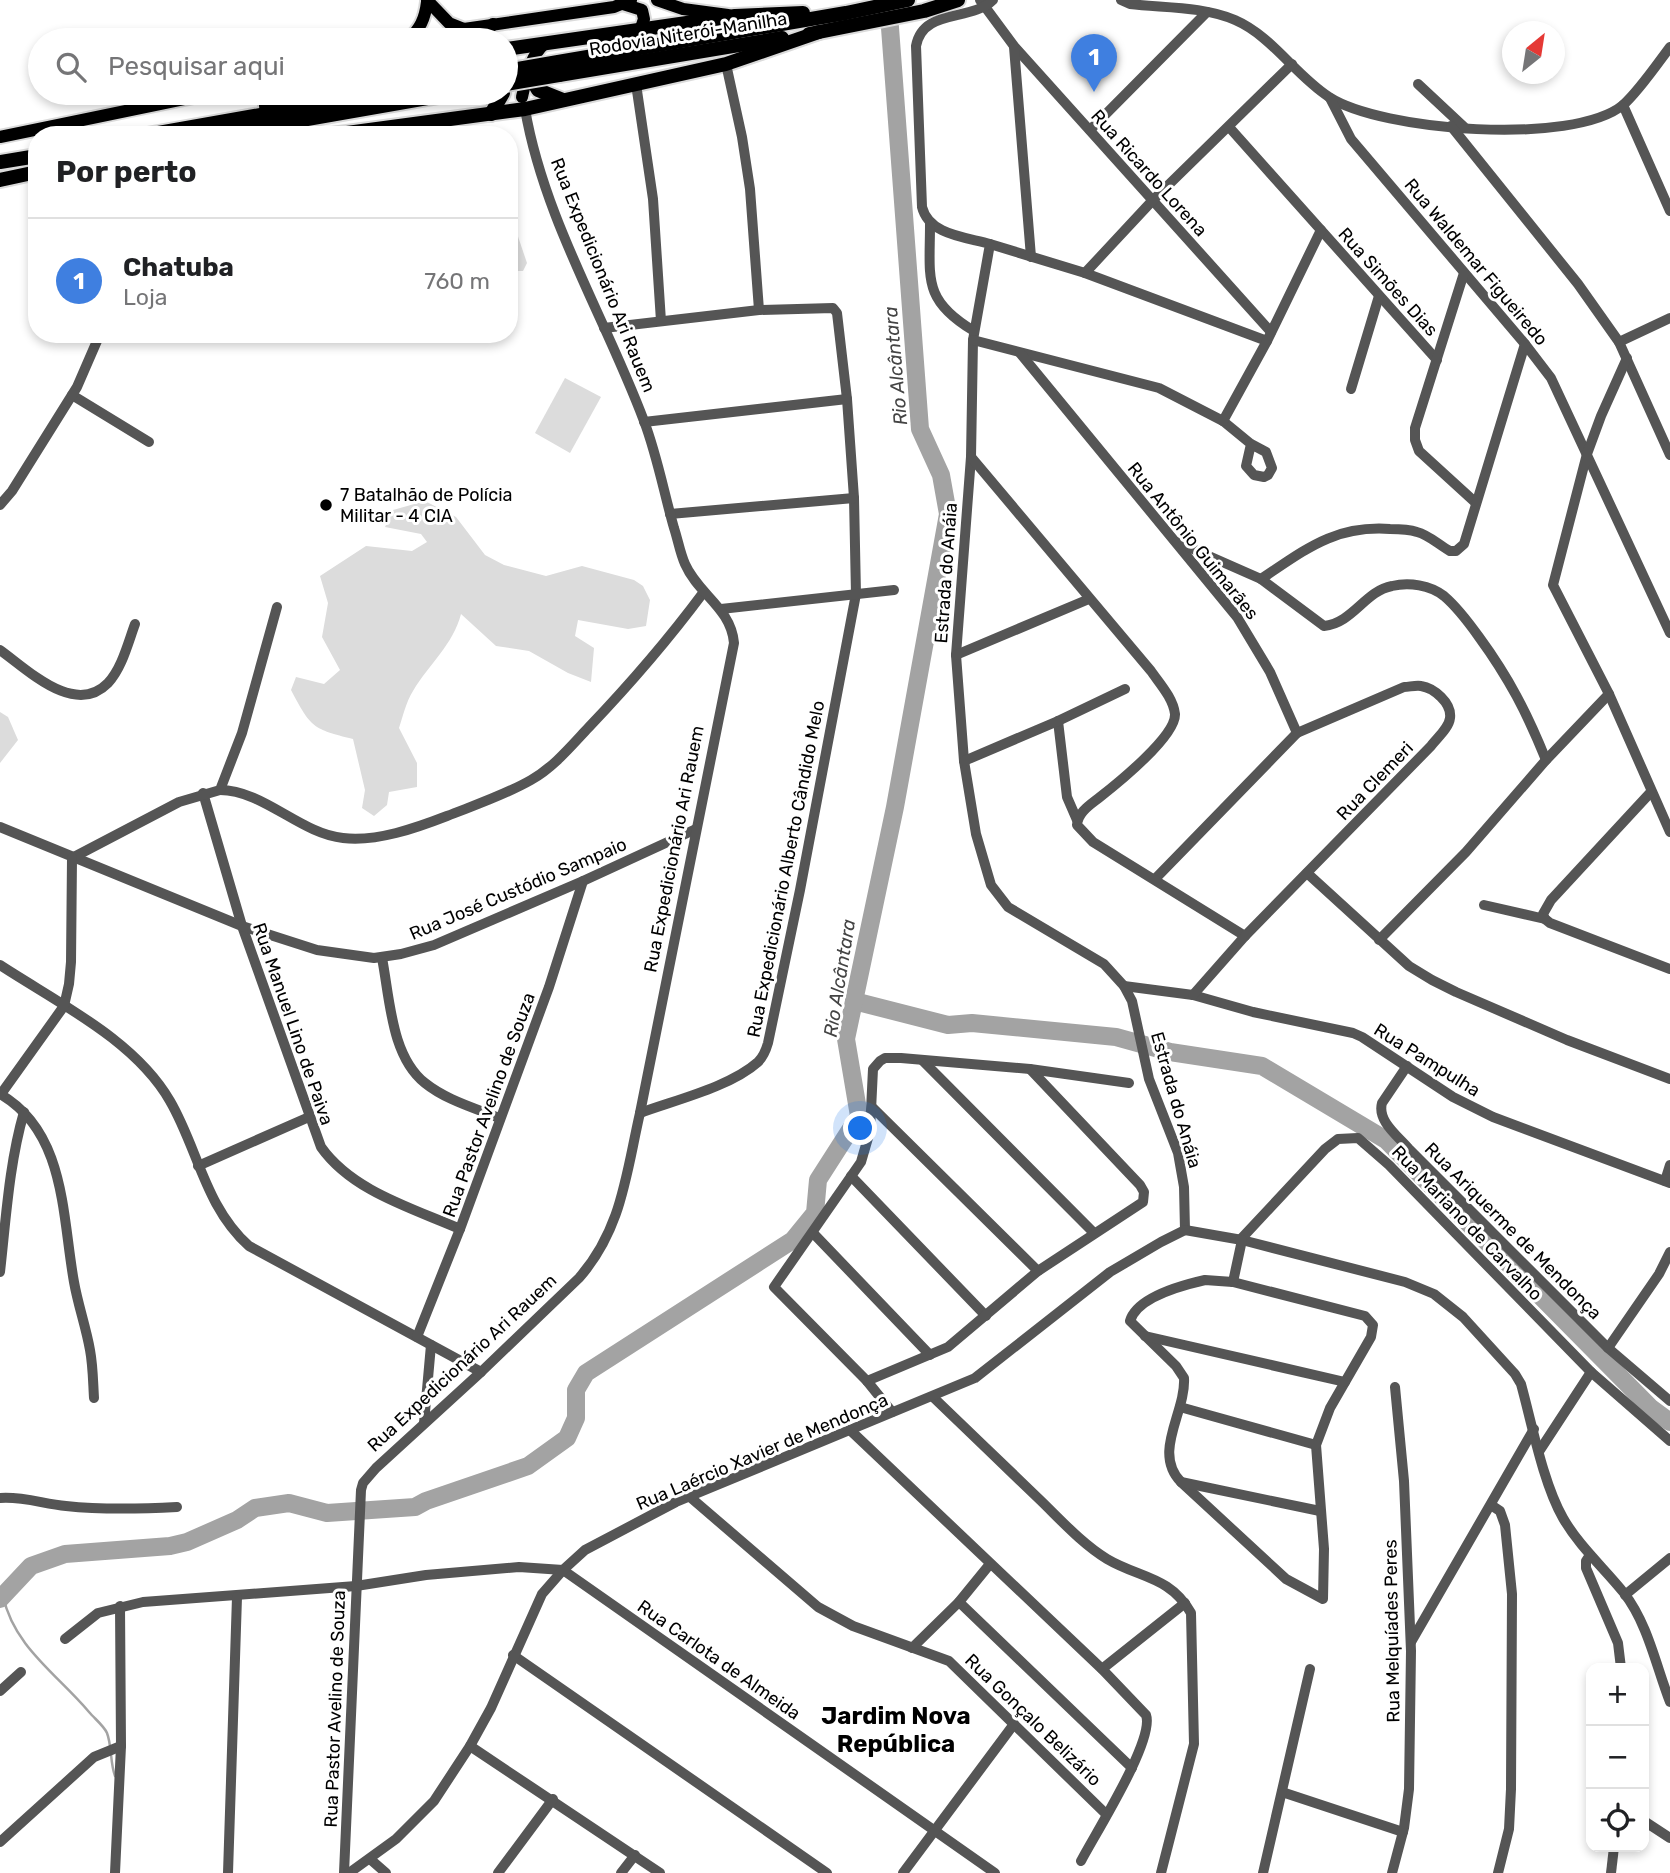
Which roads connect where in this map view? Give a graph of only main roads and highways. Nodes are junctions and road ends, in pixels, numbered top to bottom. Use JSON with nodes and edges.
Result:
{"nodes":[{"id":1,"x":657,"y":0,"type":"edge"},
{"id":2,"x":908,"y":0,"type":"edge"},
{"id":3,"x":958,"y":0,"type":"edge"},
{"id":4,"x":427,"y":1,"type":"edge"},
{"id":5,"x":626,"y":1,"type":"edge"},
{"id":6,"x":735,"y":16,"type":"junction"},
{"id":7,"x":855,"y":16,"type":"junction"},
{"id":8,"x":493,"y":24,"type":"junction"},
{"id":9,"x":417,"y":28,"type":"edge"},
{"id":10,"x":459,"y":28,"type":"edge"},
{"id":11,"x":470,"y":28,"type":"edge"},
{"id":12,"x":489,"y":28,"type":"edge"},
{"id":13,"x":641,"y":28,"type":"junction"},
{"id":14,"x":819,"y":33,"type":"junction"},
{"id":15,"x":545,"y":43,"type":"junction"},
{"id":16,"x":518,"y":48,"type":"edge"},
{"id":17,"x":558,"y":68,"type":"junction"},
{"id":18,"x":518,"y":70,"type":"edge"},
{"id":19,"x":528,"y":73,"type":"junction"},
{"id":20,"x":518,"y":80,"type":"edge"},
{"id":21,"x":518,"y":94,"type":"edge"},
{"id":22,"x":565,"y":100,"type":"junction"},
{"id":23,"x":524,"y":103,"type":"junction"},
{"id":24,"x":155,"y":105,"type":"edge"},
{"id":25,"x":270,"y":105,"type":"edge"},
{"id":26,"x":315,"y":105,"type":"edge"},
{"id":27,"x":388,"y":105,"type":"edge"},
{"id":28,"x":496,"y":105,"type":"edge"},
{"id":29,"x":491,"y":114,"type":"junction"},
{"id":30,"x":53,"y":126,"type":"edge"},
{"id":31,"x":184,"y":126,"type":"edge"},
{"id":32,"x":193,"y":126,"type":"edge"},
{"id":33,"x":268,"y":126,"type":"edge"},
{"id":34,"x":400,"y":126,"type":"edge"},
{"id":35,"x":28,"y":131,"type":"edge"},
{"id":36,"x":0,"y":137,"type":"edge"},
{"id":37,"x":28,"y":157,"type":"edge"},
{"id":38,"x":0,"y":162,"type":"edge"},
{"id":39,"x":28,"y":174,"type":"edge"},
{"id":40,"x":0,"y":180,"type":"edge"}],
"edges":[{"from":1,"to":6,"type":"main road"},
{"from":2,"to":7,"type":"highway","name":"Rodovia Niterói-Manilha"},
{"from":3,"to":7,"type":"highway","name":"Rodovia Niterói-Manilha"},
{"from":4,"to":9,"type":"main road"},
{"from":4,"to":10,"type":"main road"},
{"from":5,"to":8,"type":"main road"},
{"from":5,"to":13,"type":"main road"},
{"from":6,"to":7,"type":"highway"},
{"from":6,"to":13,"type":"highway"},
{"from":7,"to":14,"type":"highway","name":"Rodovia Niterói-Manilha"},
{"from":7,"to":17,"type":"highway","name":"Rodovia Niterói-Manilha"},
{"from":8,"to":11,"type":"main road"},
{"from":8,"to":12,"type":"main road"},
{"from":13,"to":15,"type":"highway"},
{"from":14,"to":17,"type":"highway","name":"Rodovia Niterói-Manilha"},
{"from":14,"to":22,"type":"highway"},
{"from":15,"to":16,"type":"highway"},
{"from":15,"to":19,"type":"main road","name":"Rua Expedicionário Ari Rauem"},
{"from":17,"to":18,"type":"highway","name":"Rodovia Niterói-Manilha","bridge":true},
{"from":17,"to":20,"type":"highway","name":"Rodovia Niterói-Manilha","bridge":true},
{"from":19,"to":22,"type":"highway"},
{"from":19,"to":23,"type":"main road","name":"Rua Expedicionário Ari Rauem"},
{"from":21,"to":23,"type":"main road","name":"Rua Expedicionário Ari Rauem"},
{"from":22,"to":23,"type":"highway"},
{"from":23,"to":29,"type":"highway"},
{"from":24,"to":30,"type":"main road"},
{"from":25,"to":31,"type":"highway"},
{"from":26,"to":32,"type":"highway"},
{"from":27,"to":33,"type":"highway"},
{"from":28,"to":29,"type":"highway"},
{"from":29,"to":34,"type":"highway"},
{"from":35,"to":36,"type":"main road"},
{"from":37,"to":38,"type":"highway"},
{"from":39,"to":40,"type":"highway"}]}
